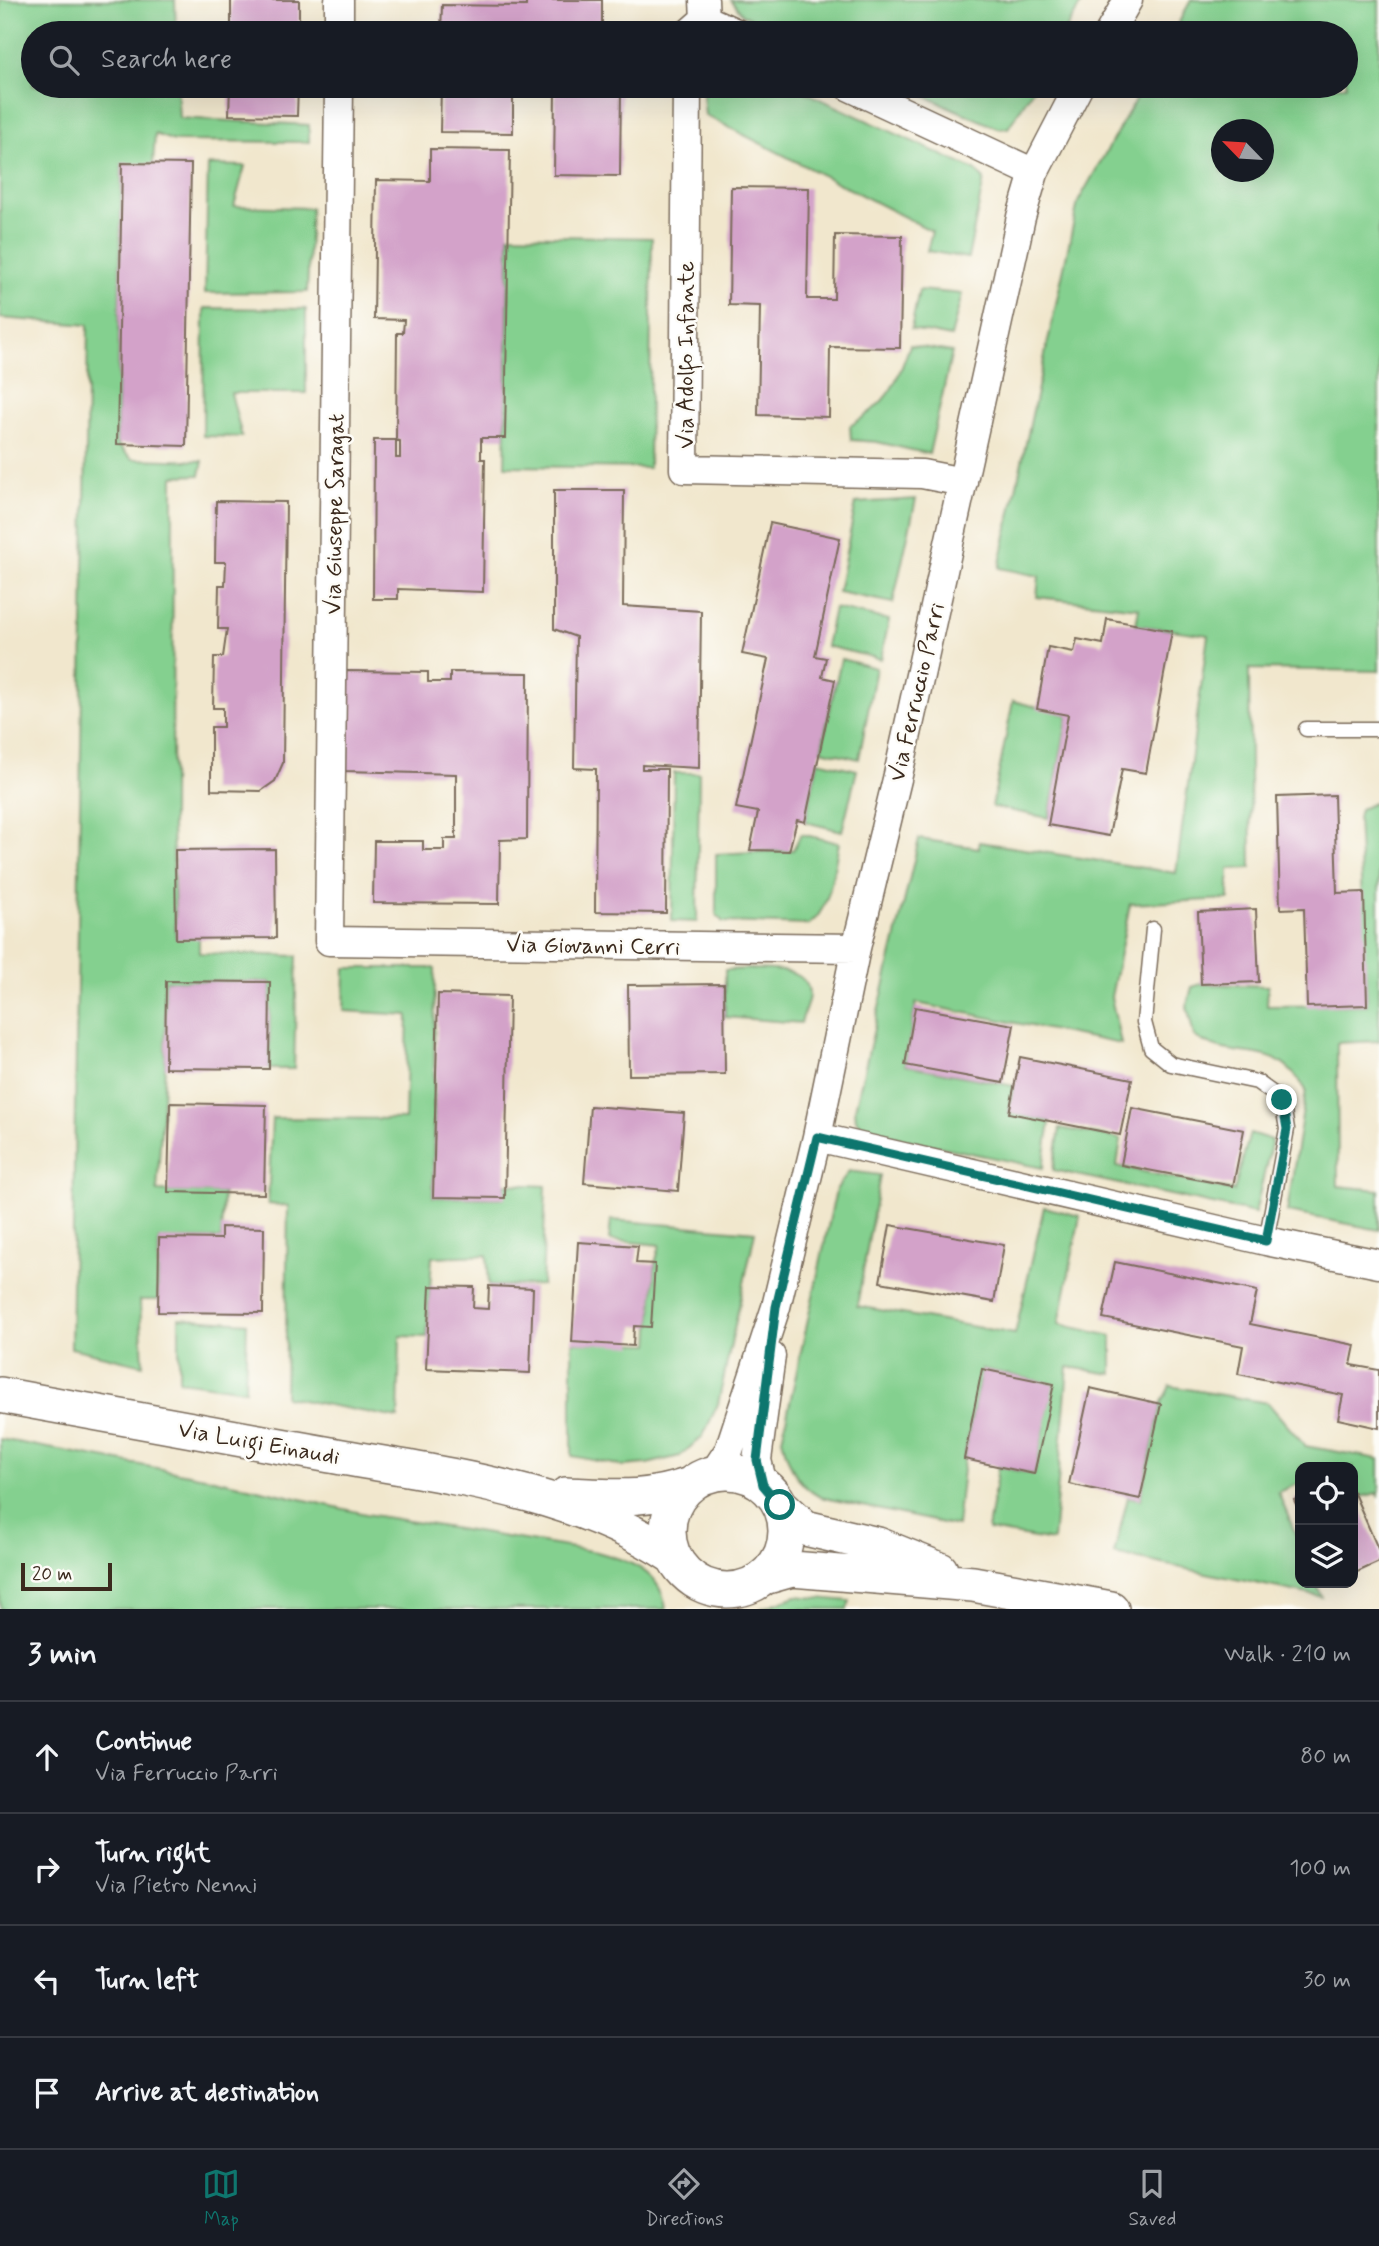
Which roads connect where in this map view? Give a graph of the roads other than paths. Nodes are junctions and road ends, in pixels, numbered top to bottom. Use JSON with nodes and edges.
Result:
{"nodes":[{"id":1,"x":340,"y":0,"type":"edge"},
{"id":2,"x":1128,"y":0,"type":"edge"},
{"id":3,"x":339,"y":21,"type":"edge"},
{"id":4,"x":1116,"y":21,"type":"edge"},
{"id":5,"x":338,"y":98,"type":"edge"},
{"id":6,"x":687,"y":98,"type":"edge"},
{"id":7,"x":874,"y":98,"type":"edge"},
{"id":8,"x":1073,"y":98,"type":"edge"},
{"id":9,"x":1034,"y":173,"type":"junction"},
{"id":10,"x":963,"y":482,"type":"junction"},
{"id":11,"x":1306,"y":729,"type":"dead end"},
{"id":12,"x":1379,"y":729,"type":"edge"},
{"id":13,"x":1153,"y":929,"type":"dead end"},
{"id":14,"x":329,"y":942,"type":"joint"},
{"id":15,"x":856,"y":948,"type":"junction"},
{"id":16,"x":817,"y":1137,"type":"junction"},
{"id":17,"x":1266,"y":1241,"type":"junction"},
{"id":18,"x":1379,"y":1264,"type":"edge"},
{"id":19,"x":776,"y":1307,"type":"junction"},
{"id":20,"x":0,"y":1395,"type":"edge"},
{"id":21,"x":702,"y":1479,"type":"junction"},
{"id":22,"x":518,"y":1492,"type":"junction"},
{"id":23,"x":772,"y":1495,"type":"junction"},
{"id":24,"x":684,"y":1581,"type":"edge"},
{"id":25,"x":972,"y":1584,"type":"junction"},
{"id":26,"x":743,"y":1592,"type":"edge"},
{"id":27,"x":1111,"y":1609,"type":"edge"}],
"edges":[{"from":1,"to":3,"type":"street"},
{"from":2,"to":4,"type":"street"},
{"from":5,"to":14,"type":"street","name":"Via Giuseppe Saragat"},
{"from":6,"to":10,"type":"street","name":"Via Adolfo Infante"},
{"from":7,"to":9,"type":"street"},
{"from":8,"to":9,"type":"street","name":"Via Ferruccio Parri"},
{"from":9,"to":10,"type":"street","name":"Via Ferruccio Parri"},
{"from":10,"to":15,"type":"street","name":"Via Ferruccio Parri"},
{"from":11,"to":12,"type":"lane"},
{"from":13,"to":17,"type":"lane"},
{"from":14,"to":15,"type":"street","name":"Via Giovanni Cerri"},
{"from":15,"to":16,"type":"street","name":"Via Ferruccio Parri"},
{"from":16,"to":17,"type":"street"},
{"from":16,"to":19,"type":"street","name":"Via Ferruccio Parri"},
{"from":17,"to":18,"type":"street"},
{"from":19,"to":21,"type":"street","name":"Via Ferruccio Parri"},
{"from":19,"to":23,"type":"street","name":"Via Ferruccio Parri"},
{"from":20,"to":22,"type":"street","name":"Via Luigi Einaudi"},
{"from":21,"to":22,"type":"street","name":"Via Luigi Einaudi"},
{"from":21,"to":23,"type":"street"},
{"from":21,"to":24,"type":"street"},
{"from":22,"to":24,"type":"street","name":"Via Luigi Einaudi"},
{"from":23,"to":25,"type":"street"},
{"from":23,"to":26,"type":"street"},
{"from":24,"to":26,"type":"street"},
{"from":25,"to":26,"type":"street"},
{"from":25,"to":27,"type":"street"}]}
